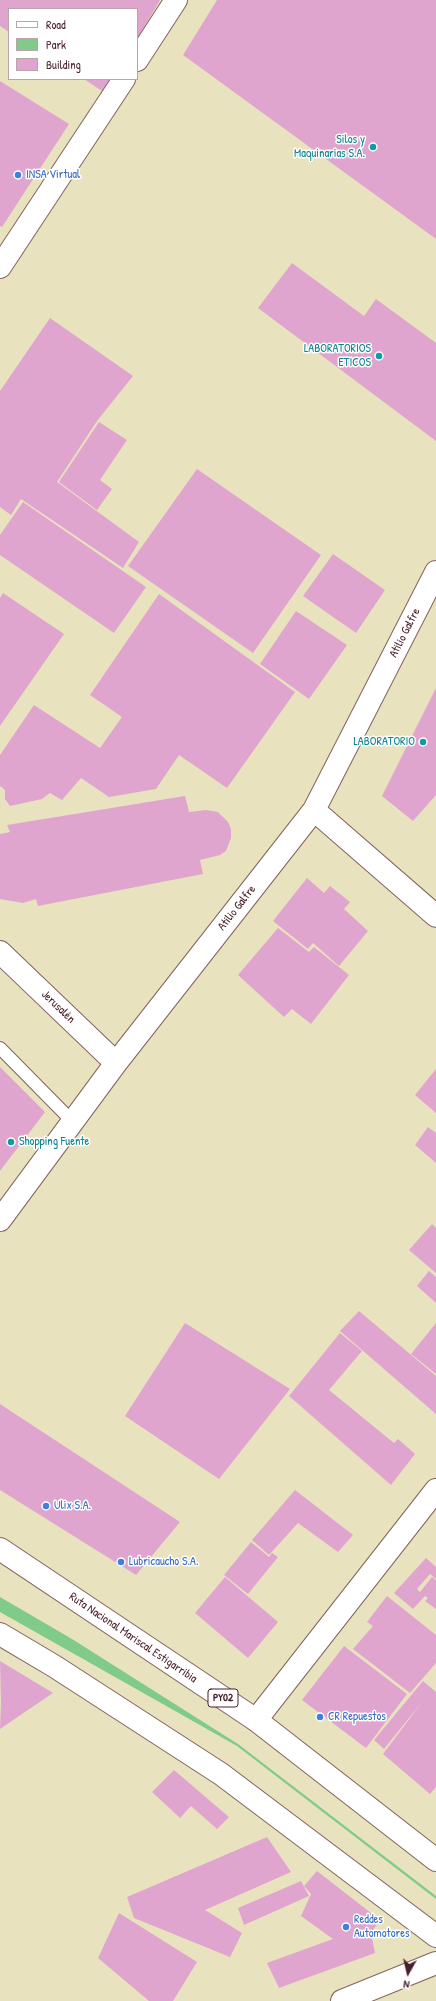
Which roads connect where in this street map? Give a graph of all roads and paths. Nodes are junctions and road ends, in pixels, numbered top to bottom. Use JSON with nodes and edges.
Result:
{"nodes":[{"id":1,"x":176,"y":0,"type":"edge"},
{"id":2,"x":138,"y":58,"type":"edge"},
{"id":3,"x":123,"y":80,"type":"edge"},
{"id":4,"x":0,"y":267,"type":"edge"},
{"id":5,"x":436,"y":572,"type":"edge"},
{"id":6,"x":314,"y":810,"type":"junction"},
{"id":7,"x":436,"y":916,"type":"edge"},
{"id":8,"x":0,"y":952,"type":"edge"},
{"id":9,"x":0,"y":1048,"type":"edge"},
{"id":10,"x":116,"y":1063,"type":"junction"},
{"id":11,"x":73,"y":1122,"type":"junction"},
{"id":12,"x":0,"y":1220,"type":"edge"},
{"id":13,"x":436,"y":1490,"type":"edge"},
{"id":14,"x":0,"y":1549,"type":"edge"},
{"id":15,"x":0,"y":1634,"type":"edge"},
{"id":16,"x":256,"y":1720,"type":"junction"},
{"id":17,"x":436,"y":1860,"type":"edge"},
{"id":18,"x":436,"y":1936,"type":"edge"},
{"id":19,"x":436,"y":1963,"type":"edge"},
{"id":20,"x":342,"y":2001,"type":"edge"}],
"edges":[{"from":1,"to":2,"type":"main road"},
{"from":3,"to":4,"type":"main road"},
{"from":5,"to":6,"type":"main road","name":"Atilio Galfre"},
{"from":6,"to":7,"type":"main road"},
{"from":6,"to":10,"type":"main road","name":"Atilio Galfre"},
{"from":8,"to":10,"type":"main road","name":"Jerusalén"},
{"from":9,"to":11,"type":"lane"},
{"from":10,"to":11,"type":"main road","name":"Atilio Galfre"},
{"from":11,"to":12,"type":"main road","name":"Atilio Galfre"},
{"from":13,"to":16,"type":"main road"},
{"from":14,"to":16,"type":"main road","name":"Ruta Nacional Mariscal Estigarribia","number":"PY02"},
{"from":15,"to":18,"type":"main road"},
{"from":16,"to":17,"type":"main road","name":"Ruta Nacional Mariscal Estigarribia","number":"PY02"},
{"from":19,"to":20,"type":"main road"}]}
